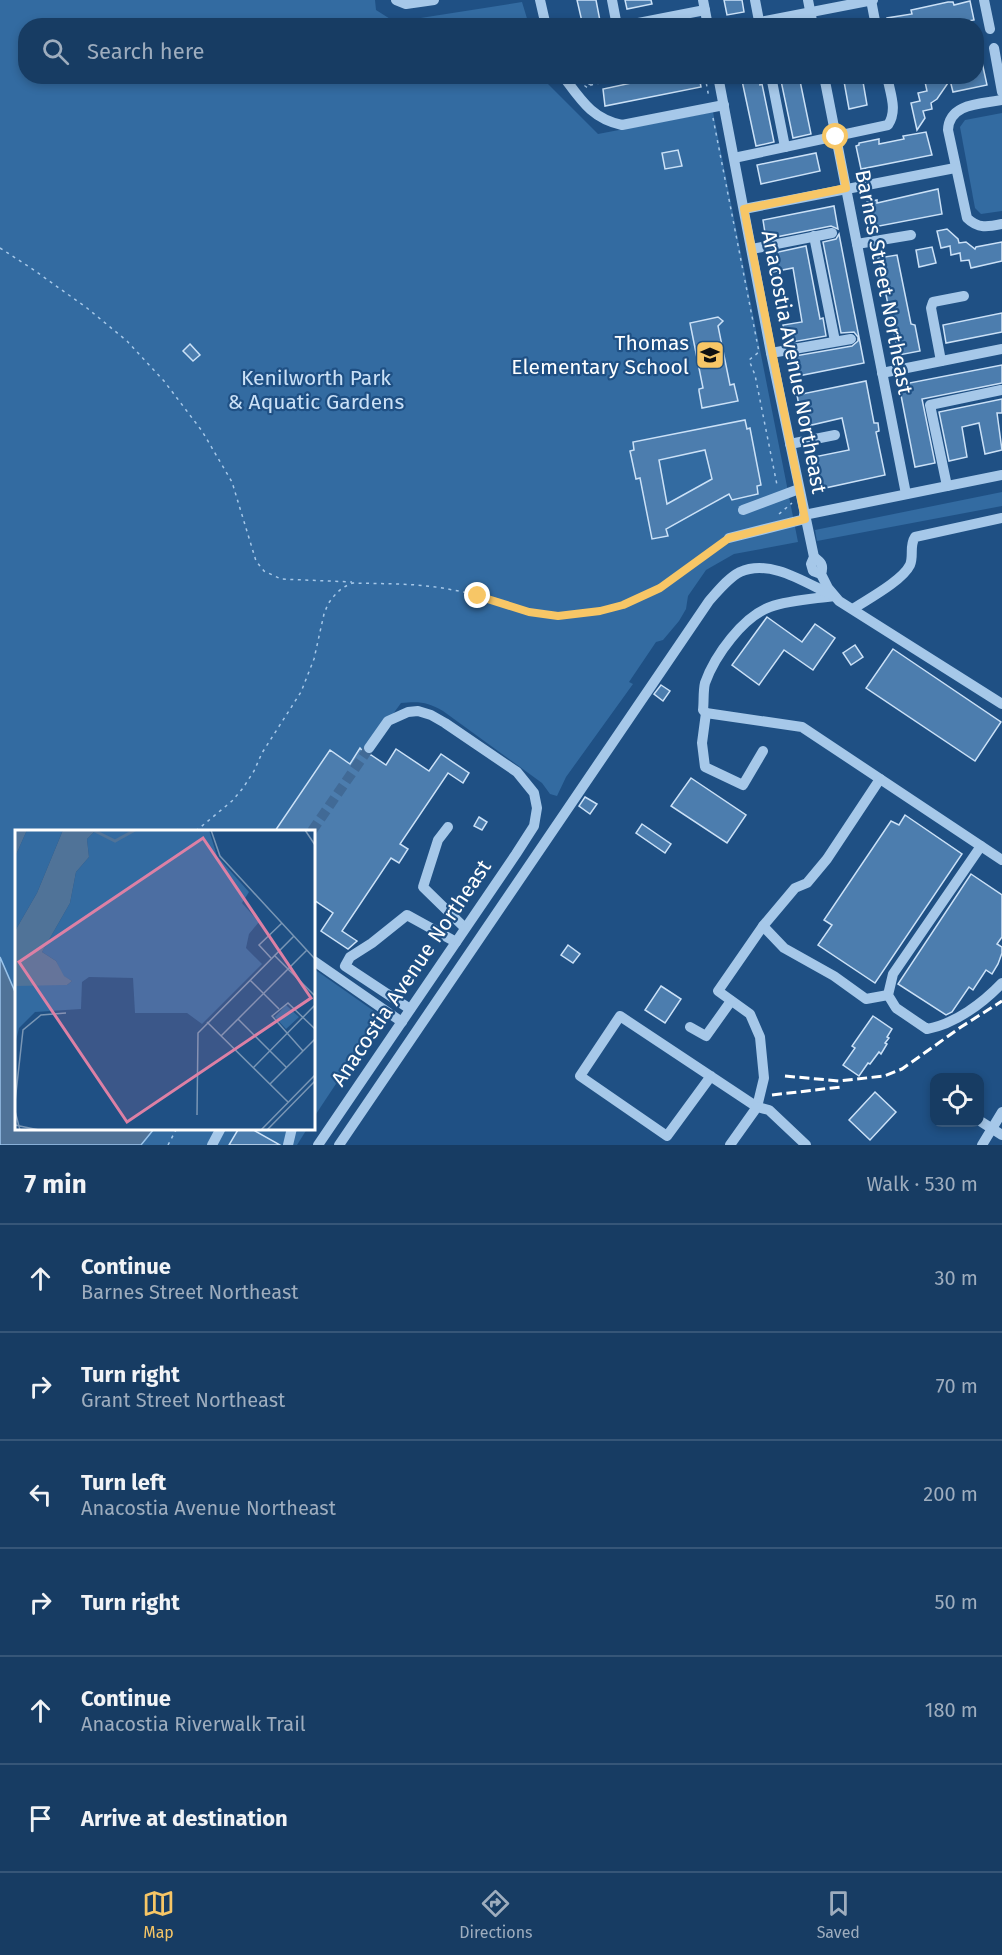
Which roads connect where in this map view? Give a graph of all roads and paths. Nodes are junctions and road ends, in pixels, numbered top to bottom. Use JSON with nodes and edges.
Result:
{"nodes":[{"id":1,"x":396,"y":0,"type":"edge"},
{"id":2,"x":435,"y":0,"type":"edge"},
{"id":3,"x":540,"y":0,"type":"edge"},
{"id":4,"x":612,"y":0,"type":"edge"},
{"id":5,"x":755,"y":0,"type":"edge"},
{"id":6,"x":808,"y":0,"type":"edge"},
{"id":7,"x":872,"y":0,"type":"edge"},
{"id":8,"x":984,"y":0,"type":"edge"},
{"id":9,"x":704,"y":5,"type":"edge"},
{"id":10,"x":810,"y":12,"type":"junction"},
{"id":11,"x":544,"y":18,"type":"edge"},
{"id":12,"x":615,"y":18,"type":"edge"},
{"id":13,"x":654,"y":18,"type":"edge"},
{"id":14,"x":759,"y":18,"type":"edge"},
{"id":15,"x":785,"y":18,"type":"edge"},
{"id":16,"x":811,"y":18,"type":"edge"},
{"id":17,"x":875,"y":18,"type":"edge"},
{"id":18,"x":990,"y":29,"type":"dead end"},
{"id":19,"x":994,"y":48,"type":"dead end"},
{"id":20,"x":570,"y":84,"type":"edge"},
{"id":21,"x":596,"y":84,"type":"edge"},
{"id":22,"x":706,"y":84,"type":"edge"},
{"id":23,"x":720,"y":84,"type":"edge"},
{"id":24,"x":773,"y":84,"type":"edge"},
{"id":25,"x":826,"y":84,"type":"edge"},
{"id":26,"x":888,"y":84,"type":"edge"},
{"id":27,"x":591,"y":85,"type":"dead end"},
{"id":28,"x":1002,"y":92,"type":"edge"},
{"id":29,"x":1002,"y":100,"type":"edge"},
{"id":30,"x":710,"y":104,"type":"dead end"},
{"id":31,"x":724,"y":105,"type":"junction"},
{"id":32,"x":712,"y":111,"type":"dead end"},
{"id":33,"x":836,"y":137,"type":"junction"},
{"id":34,"x":785,"y":147,"type":"junction"},
{"id":35,"x":734,"y":158,"type":"junction"},
{"id":36,"x":956,"y":168,"type":"junction"},
{"id":37,"x":846,"y":188,"type":"junction"},
{"id":38,"x":744,"y":209,"type":"junction"},
{"id":39,"x":1002,"y":224,"type":"edge"},
{"id":40,"x":832,"y":233,"type":"dead end"},
{"id":41,"x":911,"y":235,"type":"dead end"},
{"id":42,"x":814,"y":236,"type":"junction"},
{"id":43,"x":857,"y":244,"type":"junction"},
{"id":44,"x":0,"y":248,"type":"edge"},
{"id":45,"x":752,"y":249,"type":"junction"},
{"id":46,"x":964,"y":296,"type":"dead end"},
{"id":47,"x":851,"y":339,"type":"dead end"},
{"id":48,"x":835,"y":341,"type":"junction"},
{"id":49,"x":1002,"y":349,"type":"edge"},
{"id":50,"x":771,"y":353,"type":"junction"},
{"id":51,"x":941,"y":361,"type":"junction"},
{"id":52,"x":882,"y":373,"type":"junction"},
{"id":53,"x":1002,"y":391,"type":"edge"},
{"id":54,"x":835,"y":435,"type":"dead end"},
{"id":55,"x":790,"y":444,"type":"junction"},
{"id":56,"x":1002,"y":475,"type":"edge"},
{"id":57,"x":947,"y":486,"type":"junction"},
{"id":58,"x":799,"y":489,"type":"junction"},
{"id":59,"x":778,"y":490,"type":"dead end"},
{"id":60,"x":906,"y":494,"type":"junction"},
{"id":61,"x":793,"y":503,"type":"dead end"},
{"id":62,"x":743,"y":510,"type":"dead end"},
{"id":63,"x":775,"y":517,"type":"dead end"},
{"id":64,"x":805,"y":517,"type":"junction"},
{"id":65,"x":1002,"y":518,"type":"edge"},
{"id":66,"x":729,"y":538,"type":"joint"},
{"id":67,"x":353,"y":583,"type":"junction"},
{"id":68,"x":834,"y":596,"type":"junction"},
{"id":69,"x":853,"y":609,"type":"junction"},
{"id":70,"x":1002,"y":704,"type":"edge"},
{"id":71,"x":706,"y":713,"type":"junction"},
{"id":72,"x":369,"y":748,"type":"tunnel mouth"},
{"id":73,"x":764,"y":751,"type":"dead end"},
{"id":74,"x":880,"y":779,"type":"junction"},
{"id":75,"x":448,"y":827,"type":"dead end"},
{"id":76,"x":197,"y":830,"type":"edge"},
{"id":77,"x":981,"y":846,"type":"junction"},
{"id":78,"x":1002,"y":860,"type":"edge"},
{"id":79,"x":763,"y":926,"type":"junction"},
{"id":80,"x":465,"y":928,"type":"junction"},
{"id":81,"x":456,"y":942,"type":"junction"},
{"id":82,"x":315,"y":962,"type":"edge"},
{"id":83,"x":1002,"y":983,"type":"edge"},
{"id":84,"x":888,"y":994,"type":"junction"},
{"id":85,"x":731,"y":1001,"type":"junction"},
{"id":86,"x":410,"y":1010,"type":"junction"},
{"id":87,"x":402,"y":1022,"type":"junction"},
{"id":88,"x":690,"y":1027,"type":"dead end"},
{"id":89,"x":711,"y":1076,"type":"junction"},
{"id":90,"x":757,"y":1107,"type":"junction"},
{"id":91,"x":1002,"y":1112,"type":"edge"},
{"id":92,"x":984,"y":1123,"type":"edge"},
{"id":93,"x":992,"y":1128,"type":"junction"},
{"id":94,"x":176,"y":1130,"type":"edge"},
{"id":95,"x":220,"y":1130,"type":"edge"},
{"id":96,"x":292,"y":1130,"type":"edge"},
{"id":97,"x":1002,"y":1135,"type":"edge"},
{"id":98,"x":168,"y":1145,"type":"edge"},
{"id":99,"x":212,"y":1145,"type":"edge"},
{"id":100,"x":288,"y":1145,"type":"edge"},
{"id":101,"x":318,"y":1145,"type":"edge"},
{"id":102,"x":339,"y":1145,"type":"edge"},
{"id":103,"x":730,"y":1145,"type":"edge"},
{"id":104,"x":806,"y":1145,"type":"edge"},
{"id":105,"x":982,"y":1145,"type":"edge"}],
"edges":[{"from":1,"to":2,"type":"street"},
{"from":3,"to":11,"type":"street"},
{"from":4,"to":12,"type":"street"},
{"from":5,"to":14,"type":"street"},
{"from":6,"to":10,"type":"street"},
{"from":7,"to":10,"type":"street"},
{"from":7,"to":17,"type":"street"},
{"from":8,"to":18,"type":"street"},
{"from":9,"to":13,"type":"street"},
{"from":10,"to":15,"type":"street"},
{"from":10,"to":16,"type":"street"},
{"from":19,"to":28,"type":"street"},
{"from":20,"to":31,"type":"street"},
{"from":21,"to":27,"type":"path"},
{"from":22,"to":30,"type":"path"},
{"from":23,"to":31,"type":"street","name":"Anacostia Avenue Northeast"},
{"from":24,"to":34,"type":"street"},
{"from":25,"to":33,"type":"street","name":"Barnes Street Northeast"},
{"from":26,"to":33,"type":"street"},
{"from":29,"to":36,"type":"street"},
{"from":31,"to":35,"type":"street","name":"Anacostia Avenue Northeast"},
{"from":32,"to":59,"type":"path"},
{"from":33,"to":34,"type":"street"},
{"from":33,"to":37,"type":"street","name":"Barnes Street Northeast"},
{"from":34,"to":35,"type":"street"},
{"from":35,"to":38,"type":"street","name":"Anacostia Avenue Northeast"},
{"from":36,"to":37,"type":"street"},
{"from":36,"to":39,"type":"street"},
{"from":37,"to":38,"type":"street"},
{"from":37,"to":43,"type":"street","name":"Barnes Street Northeast"},
{"from":38,"to":45,"type":"street","name":"Anacostia Avenue Northeast"},
{"from":40,"to":42,"type":"street"},
{"from":41,"to":43,"type":"street"},
{"from":42,"to":45,"type":"street"},
{"from":42,"to":48,"type":"street"},
{"from":43,"to":52,"type":"street","name":"Barnes Street Northeast"},
{"from":44,"to":67,"type":"path"},
{"from":45,"to":50,"type":"street","name":"Anacostia Avenue Northeast"},
{"from":46,"to":51,"type":"street"},
{"from":47,"to":48,"type":"street"},
{"from":48,"to":50,"type":"street"},
{"from":49,"to":51,"type":"street"},
{"from":50,"to":55,"type":"street","name":"Anacostia Avenue Northeast"},
{"from":51,"to":52,"type":"street"},
{"from":52,"to":60,"type":"street","name":"Barnes Street Northeast"},
{"from":53,"to":57,"type":"street"},
{"from":54,"to":55,"type":"street"},
{"from":55,"to":58,"type":"street","name":"Anacostia Avenue Northeast"},
{"from":56,"to":57,"type":"street"},
{"from":57,"to":60,"type":"street"},
{"from":58,"to":62,"type":"street"},
{"from":58,"to":64,"type":"street","name":"Anacostia Avenue Northeast"},
{"from":60,"to":64,"type":"street"},
{"from":61,"to":63,"type":"path"},
{"from":64,"to":66,"type":"street"},
{"from":64,"to":68,"type":"street","name":"Anacostia Avenue Northeast"},
{"from":65,"to":69,"type":"street"},
{"from":66,"to":67,"type":"path"},
{"from":67,"to":76,"type":"path"},
{"from":68,"to":69,"type":"street"},
{"from":68,"to":71,"type":"street"},
{"from":68,"to":102,"type":"street"},
{"from":69,"to":70,"type":"street"},
{"from":71,"to":73,"type":"street"},
{"from":71,"to":74,"type":"street"},
{"from":72,"to":80,"type":"street","name":"Anacostia Avenue Northeast"},
{"from":74,"to":77,"type":"street"},
{"from":74,"to":79,"type":"street"},
{"from":75,"to":80,"type":"street"},
{"from":77,"to":78,"type":"street"},
{"from":77,"to":84,"type":"street"},
{"from":79,"to":84,"type":"street"},
{"from":79,"to":85,"type":"street"},
{"from":80,"to":81,"type":"street","name":"Anacostia Avenue Northeast"},
{"from":81,"to":86,"type":"street","name":"Anacostia Avenue Northeast"},
{"from":81,"to":86,"type":"street"},
{"from":82,"to":87,"type":"street"},
{"from":83,"to":84,"type":"street"},
{"from":85,"to":88,"type":"street"},
{"from":85,"to":90,"type":"street"},
{"from":86,"to":87,"type":"street","name":"Anacostia Avenue Northeast"},
{"from":87,"to":101,"type":"street","name":"Anacostia Avenue Northeast"},
{"from":89,"to":89,"type":"street"},
{"from":89,"to":90,"type":"street"},
{"from":90,"to":103,"type":"street"},
{"from":90,"to":104,"type":"street"},
{"from":91,"to":93,"type":"street"},
{"from":92,"to":93,"type":"street"},
{"from":93,"to":97,"type":"street"},
{"from":93,"to":105,"type":"street"},
{"from":94,"to":98,"type":"path"},
{"from":95,"to":99,"type":"street"},
{"from":96,"to":100,"type":"street"}]}
